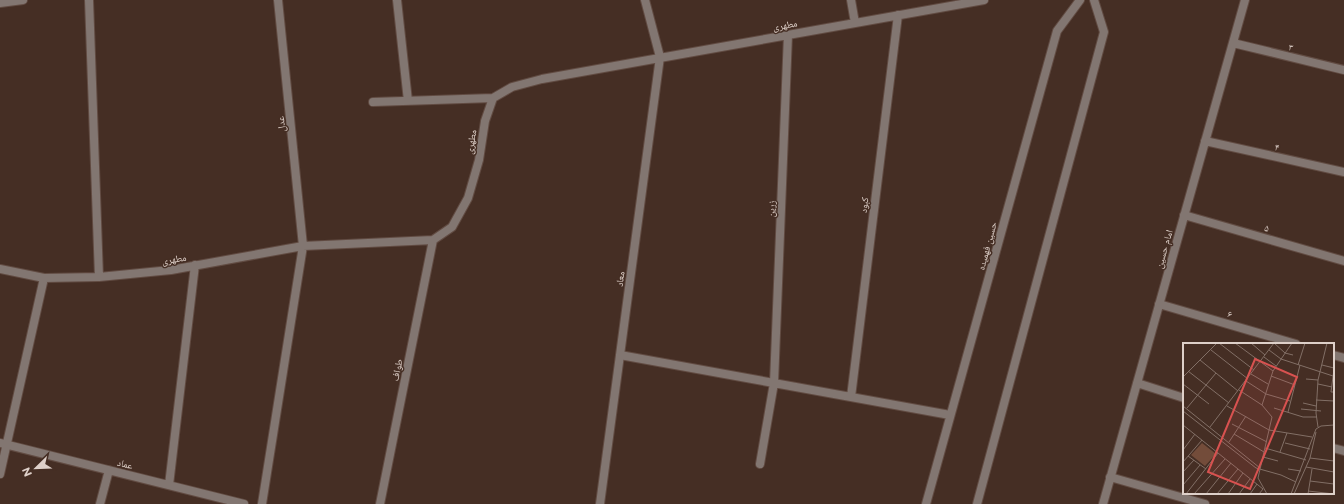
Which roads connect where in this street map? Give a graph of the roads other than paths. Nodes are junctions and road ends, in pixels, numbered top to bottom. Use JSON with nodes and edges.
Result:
{"nodes":[{"id":1,"x":23,"y":0,"type":"edge"},
{"id":2,"x":89,"y":0,"type":"edge"},
{"id":3,"x":278,"y":0,"type":"edge"},
{"id":4,"x":398,"y":0,"type":"edge"},
{"id":5,"x":645,"y":0,"type":"edge"},
{"id":6,"x":851,"y":0,"type":"edge"},
{"id":7,"x":984,"y":0,"type":"edge"},
{"id":8,"x":1080,"y":0,"type":"edge"},
{"id":9,"x":1094,"y":0,"type":"edge"},
{"id":10,"x":1245,"y":0,"type":"edge"},
{"id":11,"x":956,"y":2,"type":"edge"},
{"id":12,"x":0,"y":3,"type":"edge"},
{"id":13,"x":898,"y":15,"type":"junction"},
{"id":14,"x":855,"y":23,"type":"junction"},
{"id":15,"x":788,"y":35,"type":"junction"},
{"id":16,"x":1232,"y":43,"type":"junction"},
{"id":17,"x":660,"y":57,"type":"junction"},
{"id":18,"x":1344,"y":70,"type":"edge"},
{"id":19,"x":493,"y":98,"type":"junction"},
{"id":20,"x":408,"y":101,"type":"junction"},
{"id":21,"x":373,"y":102,"type":"dead end"},
{"id":22,"x":1205,"y":141,"type":"junction"},
{"id":23,"x":1344,"y":172,"type":"edge"},
{"id":24,"x":1184,"y":215,"type":"junction"},
{"id":25,"x":433,"y":240,"type":"junction"},
{"id":26,"x":303,"y":246,"type":"junction"},
{"id":27,"x":1344,"y":261,"type":"edge"},
{"id":28,"x":195,"y":265,"type":"junction"},
{"id":29,"x":0,"y":269,"type":"edge"},
{"id":30,"x":99,"y":277,"type":"junction"},
{"id":31,"x":44,"y":278,"type":"junction"},
{"id":32,"x":1159,"y":304,"type":"junction"},
{"id":33,"x":1293,"y":343,"type":"edge"},
{"id":34,"x":620,"y":355,"type":"junction"},
{"id":35,"x":1334,"y":355,"type":"edge"},
{"id":36,"x":1344,"y":358,"type":"edge"},
{"id":37,"x":774,"y":383,"type":"junction"},
{"id":38,"x":1137,"y":383,"type":"junction"},
{"id":39,"x":851,"y":397,"type":"junction"},
{"id":40,"x":1183,"y":398,"type":"edge"},
{"id":41,"x":950,"y":415,"type":"junction"},
{"id":42,"x":4,"y":444,"type":"edge"},
{"id":43,"x":1334,"y":448,"type":"edge"},
{"id":44,"x":1344,"y":451,"type":"edge"},
{"id":45,"x":760,"y":464,"type":"dead end"},
{"id":46,"x":109,"y":470,"type":"junction"},
{"id":47,"x":0,"y":474,"type":"edge"},
{"id":48,"x":1110,"y":478,"type":"junction"},
{"id":49,"x":169,"y":485,"type":"junction"},
{"id":50,"x":228,"y":502,"type":"edge"},
{"id":51,"x":100,"y":504,"type":"edge"},
{"id":52,"x":244,"y":504,"type":"edge"},
{"id":53,"x":262,"y":504,"type":"edge"},
{"id":54,"x":380,"y":504,"type":"edge"},
{"id":55,"x":600,"y":504,"type":"edge"},
{"id":56,"x":926,"y":504,"type":"edge"},
{"id":57,"x":977,"y":504,"type":"edge"},
{"id":58,"x":1102,"y":504,"type":"edge"},
{"id":59,"x":1205,"y":504,"type":"edge"}],
"edges":[{"from":1,"to":12,"type":"street"},
{"from":2,"to":30,"type":"street"},
{"from":3,"to":26,"type":"street","name":"عدل"},
{"from":4,"to":20,"type":"street"},
{"from":5,"to":17,"type":"street"},
{"from":6,"to":14,"type":"street"},
{"from":7,"to":11,"type":"street","name":"مطهری"},
{"from":8,"to":41,"type":"street","name":"حسین فهمیده"},
{"from":9,"to":57,"type":"street"},
{"from":10,"to":16,"type":"street","name":"امام حسین"},
{"from":11,"to":13,"type":"street","name":"مطهری"},
{"from":13,"to":14,"type":"street","name":"مطهری"},
{"from":13,"to":39,"type":"street","name":"کبود"},
{"from":14,"to":15,"type":"street","name":"مطهری"},
{"from":15,"to":17,"type":"street","name":"مطهری"},
{"from":15,"to":37,"type":"street","name":"زرین"},
{"from":16,"to":18,"type":"street","name":"۳"},
{"from":16,"to":22,"type":"street","name":"امام حسین"},
{"from":17,"to":19,"type":"street","name":"مطهری"},
{"from":17,"to":34,"type":"street","name":"معاد"},
{"from":19,"to":20,"type":"street"},
{"from":19,"to":25,"type":"street","name":"مطهری"},
{"from":20,"to":21,"type":"street"},
{"from":22,"to":23,"type":"street","name":"۴"},
{"from":22,"to":24,"type":"street","name":"امام حسین"},
{"from":24,"to":27,"type":"street","name":"۵"},
{"from":24,"to":32,"type":"street","name":"امام حسین"},
{"from":25,"to":26,"type":"street","name":"مطهری"},
{"from":25,"to":54,"type":"street","name":"طواف"},
{"from":26,"to":28,"type":"street","name":"مطهری"},
{"from":26,"to":53,"type":"street","name":"عدل"},
{"from":28,"to":30,"type":"street","name":"مطهری"},
{"from":28,"to":49,"type":"street"},
{"from":29,"to":31,"type":"street","name":"مطهری"},
{"from":30,"to":31,"type":"street","name":"مطهری"},
{"from":31,"to":42,"type":"street"},
{"from":32,"to":33,"type":"street","name":"۶"},
{"from":32,"to":38,"type":"street","name":"امام حسین"},
{"from":34,"to":37,"type":"street"},
{"from":34,"to":55,"type":"street","name":"معاد"},
{"from":35,"to":36,"type":"street"},
{"from":37,"to":39,"type":"street"},
{"from":37,"to":45,"type":"street","name":"زرین"},
{"from":38,"to":40,"type":"street"},
{"from":38,"to":48,"type":"street","name":"امام حسین"},
{"from":39,"to":41,"type":"street"},
{"from":41,"to":56,"type":"street","name":"حسین فهمیده"},
{"from":42,"to":46,"type":"street","name":"عماد"},
{"from":42,"to":47,"type":"street"},
{"from":43,"to":44,"type":"street"},
{"from":46,"to":49,"type":"street","name":"عماد"},
{"from":46,"to":51,"type":"street"},
{"from":48,"to":58,"type":"street","name":"امام حسین"},
{"from":48,"to":59,"type":"street"},
{"from":49,"to":50,"type":"street","name":"عماد"},
{"from":50,"to":52,"type":"street","name":"عماد"}]}
